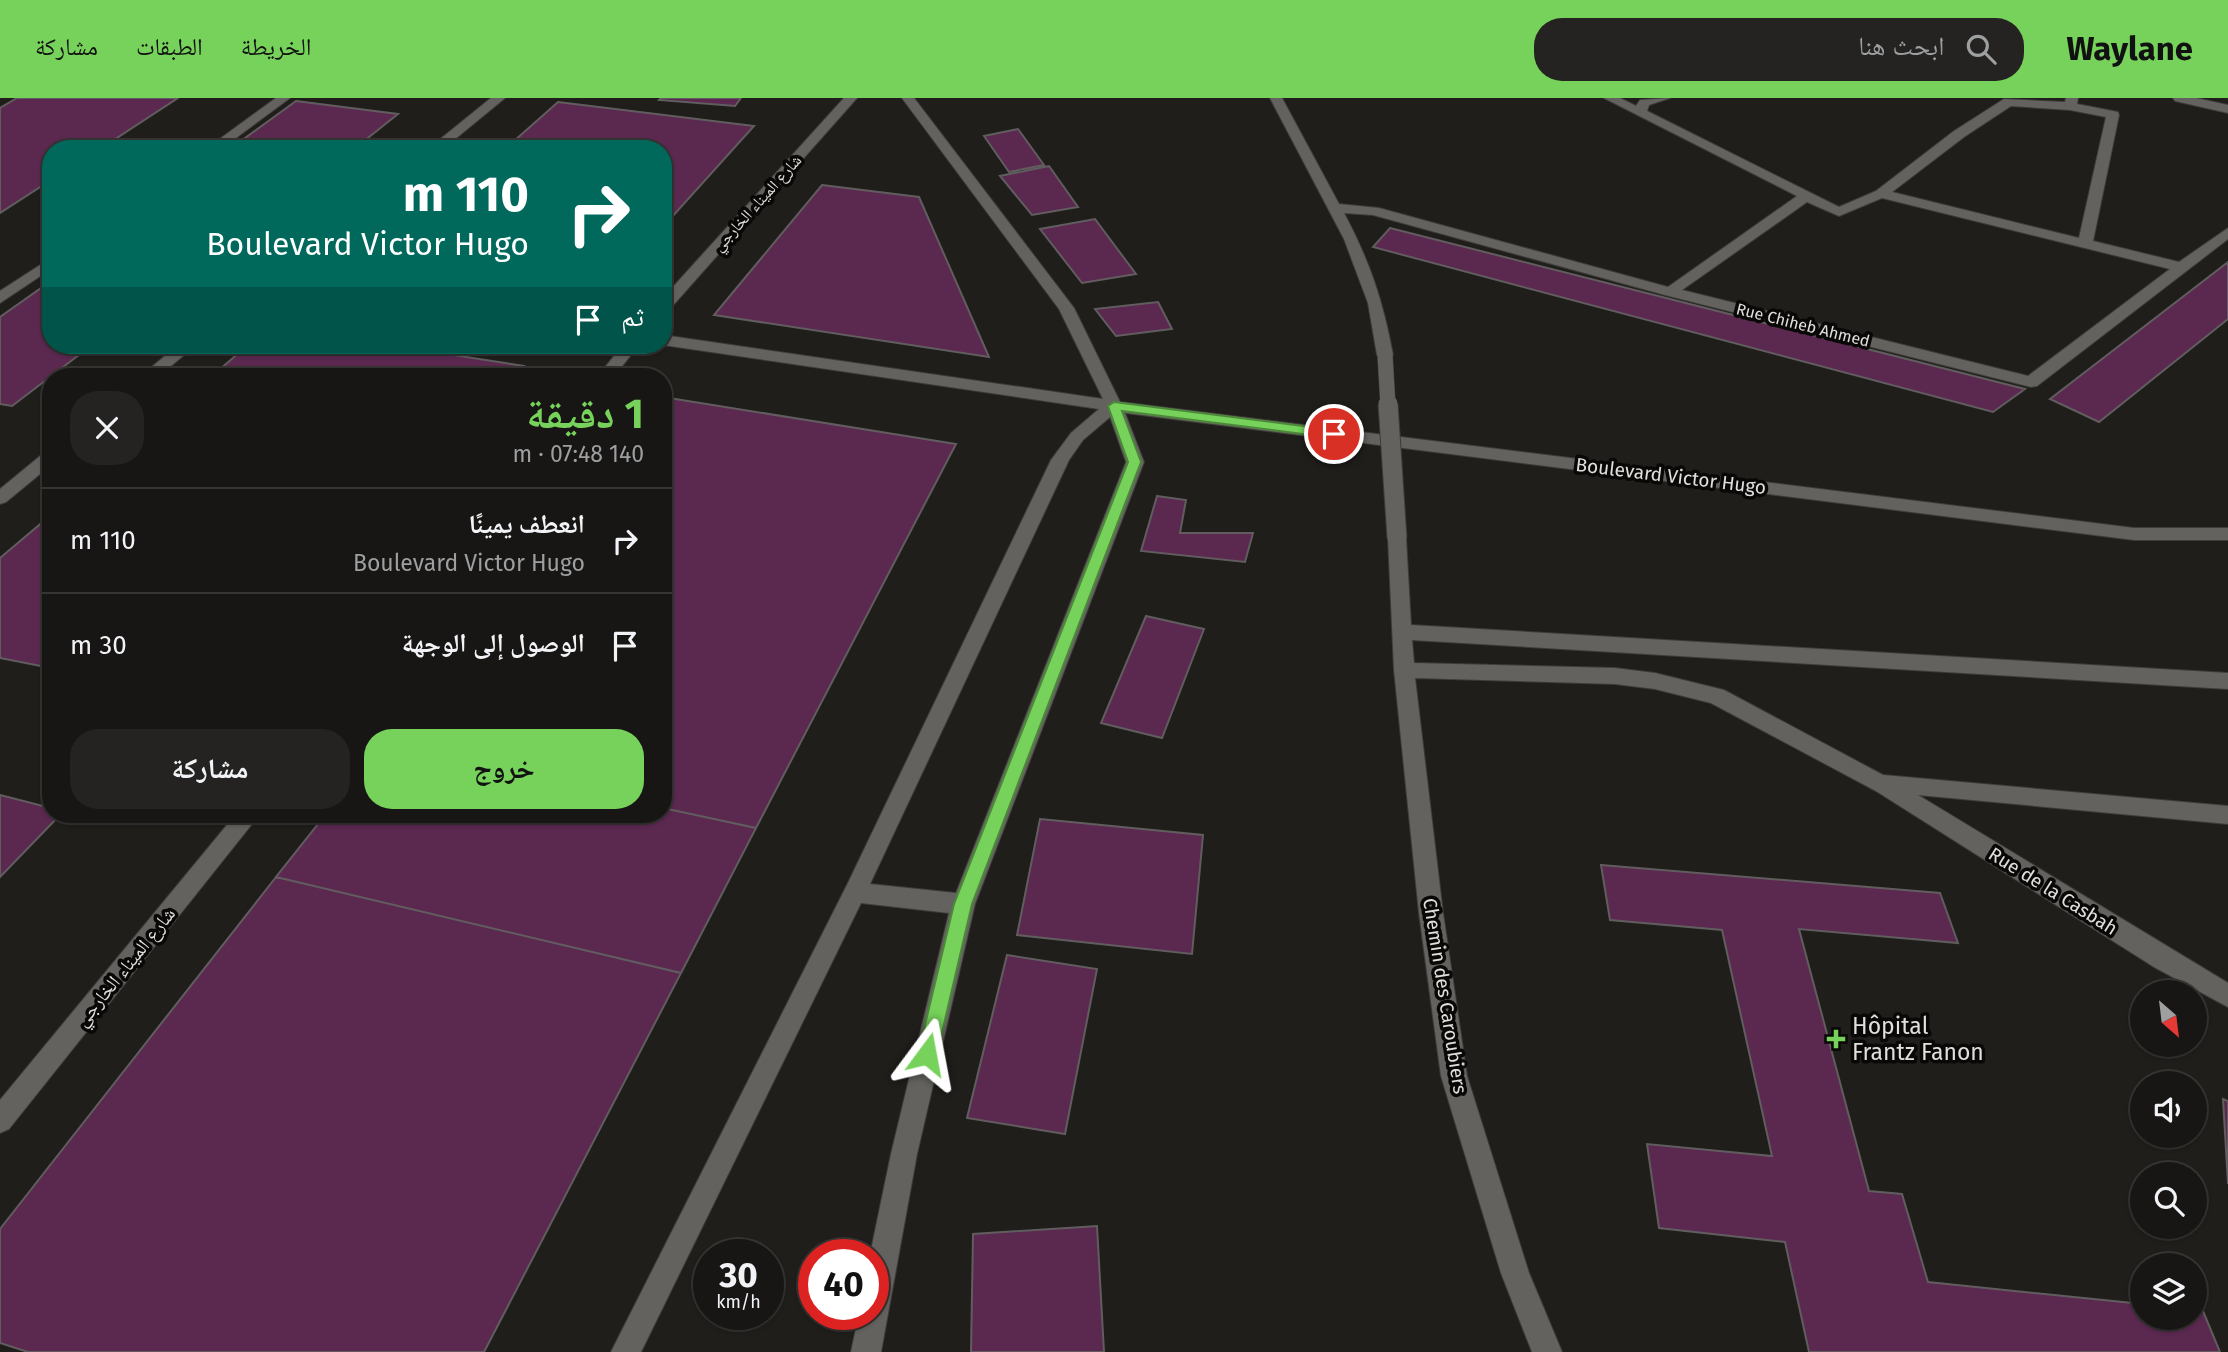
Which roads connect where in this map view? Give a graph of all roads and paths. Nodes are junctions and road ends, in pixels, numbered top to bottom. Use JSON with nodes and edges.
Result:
{"nodes":[{"id":1,"x":284,"y":98,"type":"edge"},
{"id":2,"x":499,"y":98,"type":"edge"},
{"id":3,"x":851,"y":98,"type":"edge"},
{"id":4,"x":908,"y":98,"type":"edge"},
{"id":5,"x":1276,"y":98,"type":"edge"},
{"id":6,"x":1610,"y":98,"type":"edge"},
{"id":7,"x":1664,"y":98,"type":"edge"},
{"id":8,"x":2179,"y":98,"type":"edge"},
{"id":9,"x":2071,"y":102,"type":"edge"},
{"id":10,"x":2228,"y":109,"type":"edge"},
{"id":11,"x":1640,"y":113,"type":"junction"},
{"id":12,"x":225,"y":140,"type":"edge"},
{"id":13,"x":445,"y":140,"type":"edge"},
{"id":14,"x":1881,"y":194,"type":"junction"},
{"id":15,"x":1805,"y":197,"type":"junction"},
{"id":16,"x":1335,"y":208,"type":"junction"},
{"id":17,"x":2228,"y":232,"type":"edge"},
{"id":18,"x":2085,"y":244,"type":"junction"},
{"id":19,"x":2182,"y":267,"type":"junction"},
{"id":20,"x":42,"y":268,"type":"edge"},
{"id":21,"x":0,"y":281,"type":"edge"},
{"id":22,"x":20,"y":284,"type":"junction"},
{"id":23,"x":1670,"y":292,"type":"junction"},
{"id":24,"x":0,"y":298,"type":"edge"},
{"id":25,"x":672,"y":298,"type":"edge"},
{"id":26,"x":672,"y":341,"type":"edge"},
{"id":27,"x":177,"y":354,"type":"edge"},
{"id":28,"x":624,"y":354,"type":"edge"},
{"id":29,"x":159,"y":368,"type":"edge"},
{"id":30,"x":612,"y":368,"type":"edge"},
{"id":31,"x":1114,"y":406,"type":"junction"},
{"id":32,"x":42,"y":463,"type":"edge"},
{"id":33,"x":0,"y":498,"type":"edge"},
{"id":34,"x":2228,"y":534,"type":"edge"},
{"id":35,"x":1401,"y":632,"type":"junction"},
{"id":36,"x":1404,"y":670,"type":"junction"},
{"id":37,"x":2228,"y":681,"type":"edge"},
{"id":38,"x":1880,"y":783,"type":"junction"},
{"id":39,"x":2228,"y":815,"type":"edge"},
{"id":40,"x":242,"y":823,"type":"edge"},
{"id":41,"x":855,"y":892,"type":"junction"},
{"id":42,"x":963,"y":904,"type":"junction"},
{"id":43,"x":2228,"y":996,"type":"edge"},
{"id":44,"x":0,"y":1120,"type":"edge"},
{"id":45,"x":888,"y":1239,"type":"edge"},
{"id":46,"x":870,"y":1330,"type":"edge"},
{"id":47,"x":626,"y":1352,"type":"edge"},
{"id":48,"x":866,"y":1352,"type":"edge"},
{"id":49,"x":1547,"y":1352,"type":"edge"}],
"edges":[{"from":1,"to":12,"type":"street"},
{"from":2,"to":13,"type":"street"},
{"from":3,"to":25,"type":"street","name":"شارع الميناء الخارجي"},
{"from":4,"to":31,"type":"street"},
{"from":5,"to":16,"type":"street","name":"Chemin des Caroubiers"},
{"from":6,"to":11,"type":"street"},
{"from":7,"to":11,"type":"street"},
{"from":8,"to":10,"type":"street"},
{"from":9,"to":14,"type":"street"},
{"from":9,"to":18,"type":"street"},
{"from":11,"to":15,"type":"street"},
{"from":14,"to":15,"type":"street"},
{"from":14,"to":18,"type":"street"},
{"from":15,"to":23,"type":"street"},
{"from":16,"to":23,"type":"street","name":"Rue Chiheb Ahmed"},
{"from":16,"to":35,"type":"street","name":"Chemin des Caroubiers","bridge":true},
{"from":17,"to":19,"type":"street","name":"Rue Chiheb Ahmed"},
{"from":18,"to":19,"type":"street"},
{"from":19,"to":23,"type":"street","name":"Rue Chiheb Ahmed"},
{"from":20,"to":22,"type":"street"},
{"from":21,"to":22,"type":"street"},
{"from":22,"to":24,"type":"street"},
{"from":26,"to":31,"type":"street","name":"Boulevard Victor Hugo"},
{"from":27,"to":29,"type":"street"},
{"from":28,"to":30,"type":"street"},
{"from":31,"to":34,"type":"street","name":"Boulevard Victor Hugo"},
{"from":31,"to":41,"type":"street"},
{"from":31,"to":42,"type":"street"},
{"from":32,"to":33,"type":"street"},
{"from":35,"to":36,"type":"street","name":"Chemin des Caroubiers"},
{"from":35,"to":37,"type":"street"},
{"from":36,"to":38,"type":"street","name":"Rue de la Casbah"},
{"from":36,"to":49,"type":"street","name":"Chemin des Caroubiers"},
{"from":38,"to":39,"type":"street"},
{"from":38,"to":43,"type":"street","name":"Rue de la Casbah"},
{"from":40,"to":44,"type":"street","name":"شارع الميناء الخارجي"},
{"from":41,"to":42,"type":"street"},
{"from":41,"to":47,"type":"street"},
{"from":42,"to":45,"type":"street"},
{"from":46,"to":48,"type":"street"}]}
